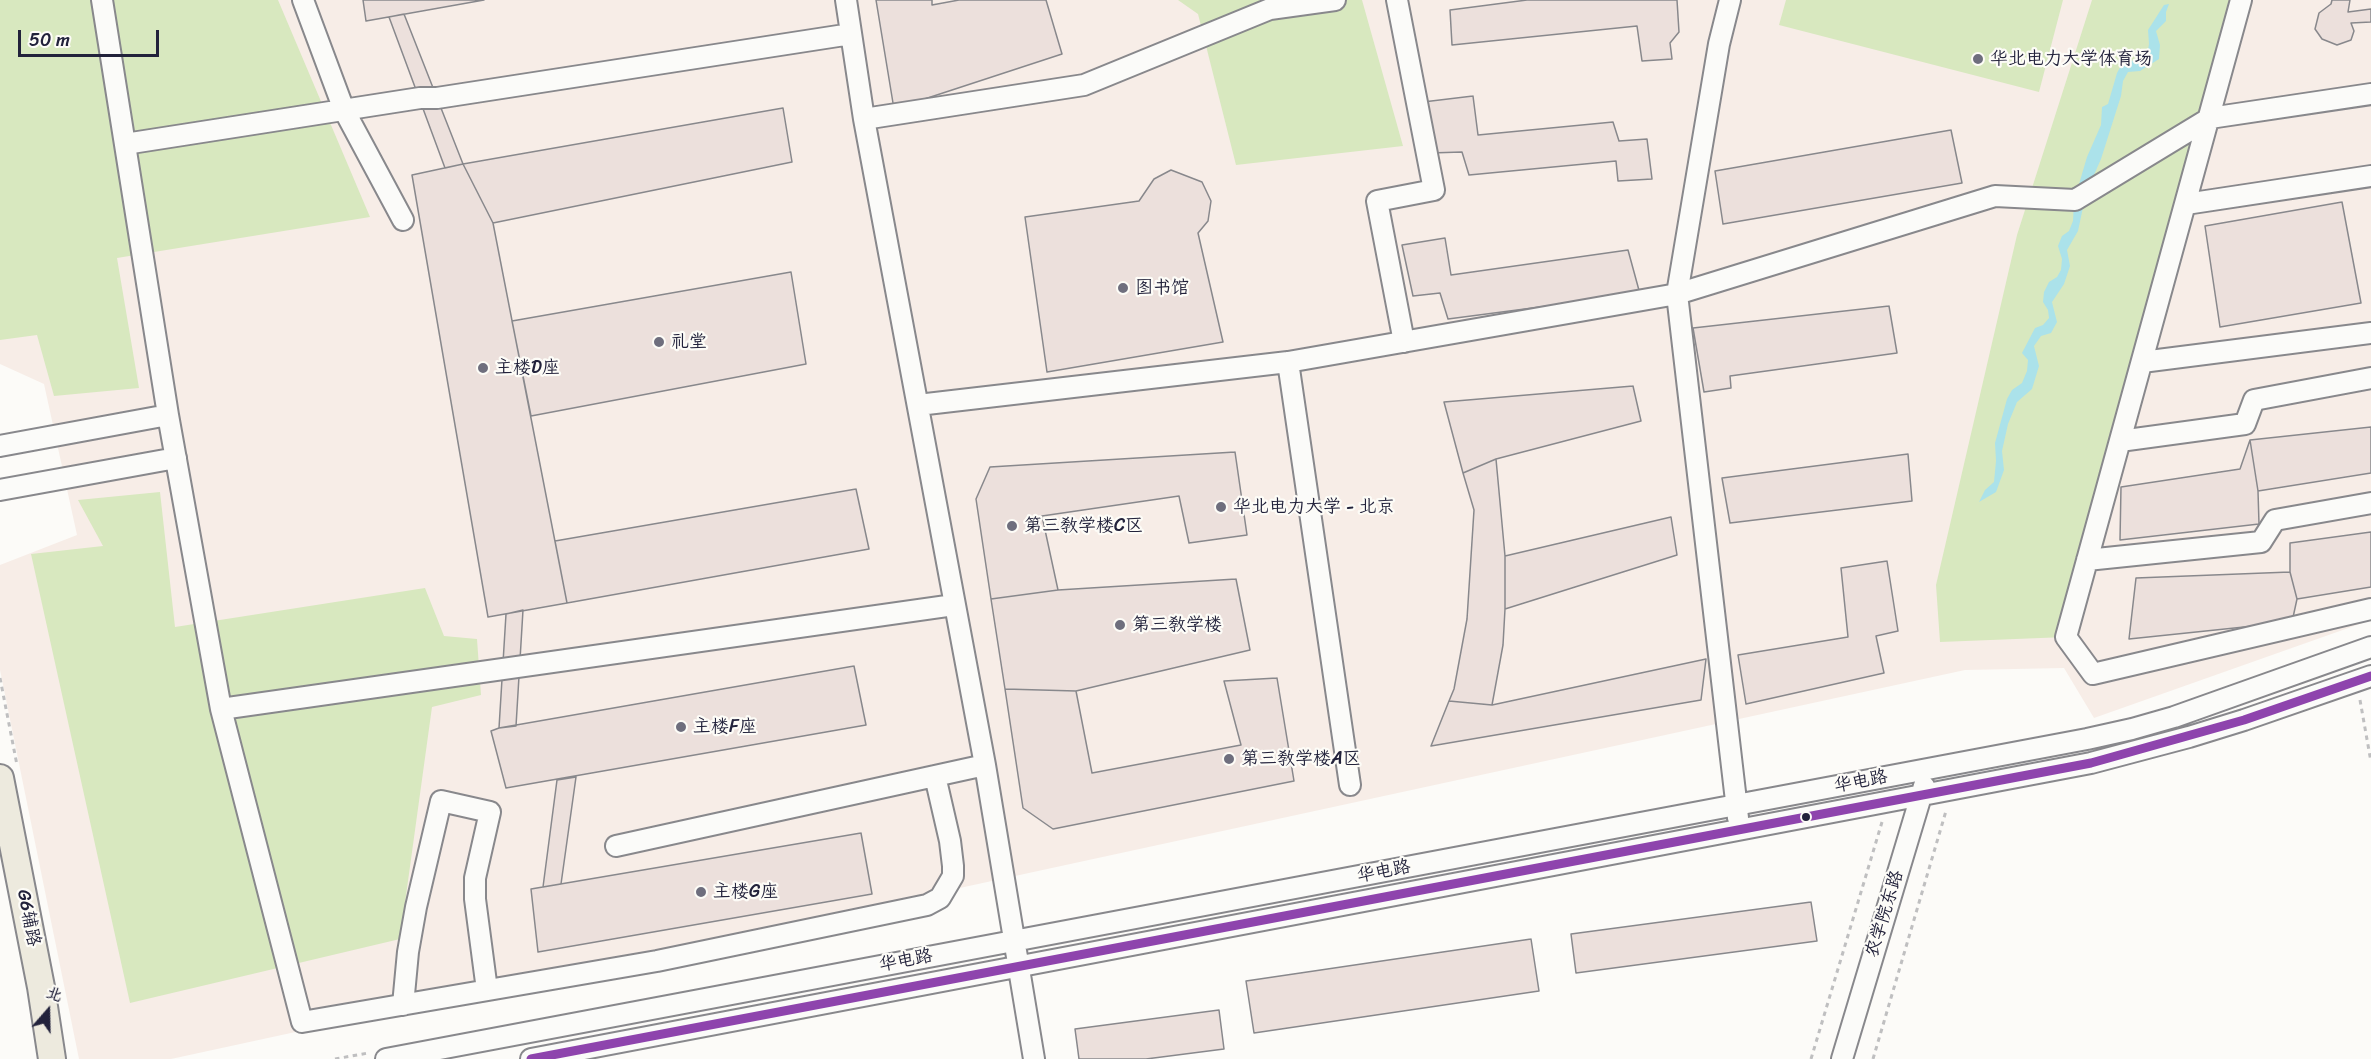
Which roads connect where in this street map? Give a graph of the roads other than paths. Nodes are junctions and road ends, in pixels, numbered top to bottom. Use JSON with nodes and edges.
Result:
{"nodes":[{"id":1,"x":102,"y":0,"type":"edge"},
{"id":2,"x":303,"y":0,"type":"edge"},
{"id":3,"x":846,"y":0,"type":"edge"},
{"id":4,"x":1335,"y":0,"type":"edge"},
{"id":5,"x":1397,"y":0,"type":"edge"},
{"id":6,"x":1730,"y":0,"type":"edge"},
{"id":7,"x":2241,"y":0,"type":"edge"},
{"id":8,"x":851,"y":34,"type":"junction"},
{"id":9,"x":2371,"y":94,"type":"edge"},
{"id":10,"x":344,"y":110,"type":"junction"},
{"id":11,"x":2210,"y":118,"type":"junction"},
{"id":12,"x":864,"y":119,"type":"junction"},
{"id":13,"x":125,"y":144,"type":"junction"},
{"id":14,"x":2371,"y":176,"type":"edge"},
{"id":15,"x":2186,"y":204,"type":"junction"},
{"id":16,"x":403,"y":220,"type":"dead end"},
{"id":17,"x":1677,"y":294,"type":"junction"},
{"id":18,"x":2371,"y":333,"type":"edge"},
{"id":19,"x":1404,"y":342,"type":"junction"},
{"id":20,"x":2142,"y":362,"type":"junction"},
{"id":21,"x":1288,"y":363,"type":"junction"},
{"id":22,"x":2371,"y":378,"type":"edge"},
{"id":23,"x":918,"y":405,"type":"junction"},
{"id":24,"x":168,"y":415,"type":"junction"},
{"id":25,"x":2120,"y":441,"type":"junction"},
{"id":26,"x":0,"y":446,"type":"edge"},
{"id":27,"x":176,"y":458,"type":"junction"},
{"id":28,"x":0,"y":490,"type":"edge"},
{"id":29,"x":2371,"y":503,"type":"edge"},
{"id":30,"x":2087,"y":560,"type":"junction"},
{"id":31,"x":954,"y":605,"type":"junction"},
{"id":32,"x":2371,"y":609,"type":"edge"},
{"id":33,"x":2371,"y":647,"type":"edge"},
{"id":34,"x":2371,"y":676,"type":"edge"},
{"id":35,"x":220,"y":709,"type":"junction"},
{"id":36,"x":985,"y":765,"type":"junction"},
{"id":37,"x":1929,"y":769,"type":"junction"},
{"id":38,"x":935,"y":776,"type":"junction"},
{"id":39,"x":0,"y":778,"type":"edge"},
{"id":40,"x":1350,"y":785,"type":"dead end"},
{"id":41,"x":1921,"y":795,"type":"junction"},
{"id":42,"x":1737,"y":805,"type":"junction"},
{"id":43,"x":1740,"y":830,"type":"junction"},
{"id":44,"x":616,"y":846,"type":"dead end"},
{"id":45,"x":1012,"y":941,"type":"junction"},
{"id":46,"x":1017,"y":967,"type":"junction"},
{"id":47,"x":487,"y":990,"type":"junction"},
{"id":48,"x":403,"y":1005,"type":"junction"},
{"id":49,"x":52,"y":1059,"type":"edge"},
{"id":50,"x":386,"y":1059,"type":"edge"},
{"id":51,"x":531,"y":1059,"type":"edge"},
{"id":52,"x":1034,"y":1059,"type":"edge"},
{"id":53,"x":1842,"y":1059,"type":"edge"}],
"edges":[{"from":1,"to":13,"type":"street"},
{"from":2,"to":10,"type":"street"},
{"from":3,"to":8,"type":"street"},
{"from":4,"to":12,"type":"street"},
{"from":5,"to":19,"type":"street"},
{"from":6,"to":17,"type":"street"},
{"from":7,"to":11,"type":"street"},
{"from":8,"to":10,"type":"street"},
{"from":8,"to":12,"type":"street"},
{"from":9,"to":11,"type":"street"},
{"from":10,"to":13,"type":"street"},
{"from":10,"to":16,"type":"street"},
{"from":11,"to":15,"type":"street"},
{"from":11,"to":17,"type":"street"},
{"from":12,"to":23,"type":"street"},
{"from":13,"to":24,"type":"street"},
{"from":14,"to":15,"type":"street"},
{"from":15,"to":20,"type":"street"},
{"from":17,"to":19,"type":"street"},
{"from":17,"to":42,"type":"street"},
{"from":18,"to":20,"type":"street"},
{"from":19,"to":21,"type":"street"},
{"from":20,"to":25,"type":"street"},
{"from":21,"to":23,"type":"street"},
{"from":21,"to":40,"type":"street"},
{"from":22,"to":25,"type":"street"},
{"from":23,"to":31,"type":"street"},
{"from":24,"to":26,"type":"street"},
{"from":24,"to":27,"type":"street"},
{"from":25,"to":30,"type":"street"},
{"from":27,"to":28,"type":"street"},
{"from":27,"to":35,"type":"street"},
{"from":29,"to":30,"type":"street"},
{"from":30,"to":32,"type":"street"},
{"from":31,"to":35,"type":"street"},
{"from":31,"to":36,"type":"street"},
{"from":33,"to":37,"type":"street","name":"华电路"},
{"from":34,"to":41,"type":"street","name":"华电路"},
{"from":35,"to":48,"type":"street"},
{"from":36,"to":38,"type":"street"},
{"from":36,"to":45,"type":"street"},
{"from":37,"to":41,"type":"street","name":"农学院东路"},
{"from":37,"to":42,"type":"street","name":"华电路"},
{"from":38,"to":44,"type":"street"},
{"from":38,"to":47,"type":"street"},
{"from":39,"to":49,"type":"main road","name":"G6辅路"},
{"from":41,"to":43,"type":"street","name":"华电路"},
{"from":41,"to":53,"type":"street","name":"农学院东路"},
{"from":42,"to":43,"type":"street"},
{"from":42,"to":45,"type":"street","name":"华电路"},
{"from":43,"to":46,"type":"street","name":"华电路"},
{"from":45,"to":46,"type":"street"},
{"from":45,"to":50,"type":"street","name":"华电路"},
{"from":46,"to":51,"type":"street","name":"华电路"},
{"from":46,"to":52,"type":"street"},
{"from":47,"to":48,"type":"street"},
{"from":47,"to":48,"type":"street"}]}
